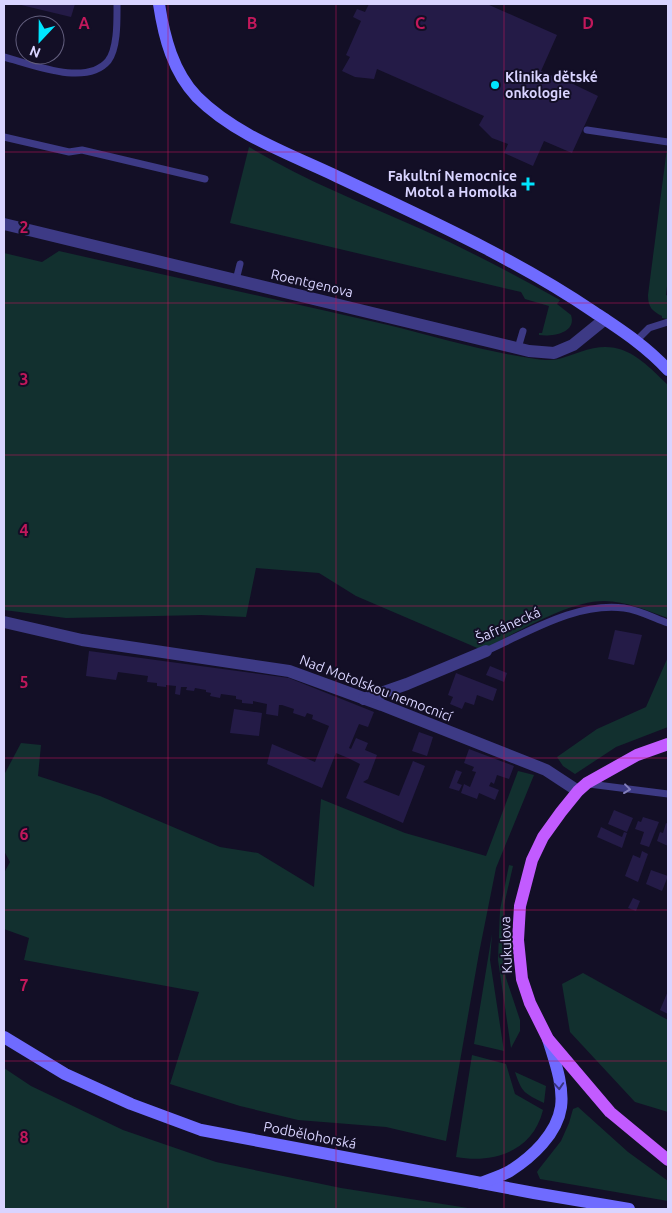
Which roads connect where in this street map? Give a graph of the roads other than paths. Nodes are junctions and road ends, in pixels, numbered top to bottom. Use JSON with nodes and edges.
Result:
{"nodes":[{"id":1,"x":117,"y":4,"type":"edge"},
{"id":2,"x":159,"y":4,"type":"edge"},
{"id":3,"x":4,"y":57,"type":"edge"},
{"id":4,"x":588,"y":130,"type":"dead end"},
{"id":5,"x":4,"y":137,"type":"edge"},
{"id":6,"x":668,"y":142,"type":"edge"},
{"id":7,"x":205,"y":179,"type":"dead end"},
{"id":8,"x":4,"y":224,"type":"edge"},
{"id":9,"x":240,"y":264,"type":"dead end"},
{"id":10,"x":236,"y":280,"type":"junction"},
{"id":11,"x":605,"y":319,"type":"junction"},
{"id":12,"x":668,"y":322,"type":"edge"},
{"id":13,"x":523,"y":331,"type":"dead end"},
{"id":14,"x":637,"y":340,"type":"junction"},
{"id":15,"x":518,"y":348,"type":"junction"},
{"id":16,"x":668,"y":370,"type":"edge"},
{"id":17,"x":4,"y":622,"type":"edge"},
{"id":18,"x":668,"y":623,"type":"edge"},
{"id":19,"x":486,"y":651,"type":"joint"},
{"id":20,"x":364,"y":699,"type":"junction"},
{"id":21,"x":668,"y":744,"type":"edge"},
{"id":22,"x":582,"y":787,"type":"junction"},
{"id":23,"x":668,"y":794,"type":"edge"},
{"id":24,"x":4,"y":1037,"type":"edge"},
{"id":25,"x":548,"y":1039,"type":"junction"},
{"id":26,"x":668,"y":1160,"type":"edge"},
{"id":27,"x":481,"y":1183,"type":"junction"},
{"id":28,"x":629,"y":1209,"type":"edge"}],
"edges":[{"from":1,"to":3,"type":"lane"},
{"from":2,"to":11,"type":"street"},
{"from":4,"to":6,"type":"lane"},
{"from":5,"to":7,"type":"lane"},
{"from":8,"to":10,"type":"street","name":"Roentgenova"},
{"from":9,"to":10,"type":"lane"},
{"from":10,"to":15,"type":"street","name":"Roentgenova"},
{"from":11,"to":14,"type":"street"},
{"from":11,"to":15,"type":"street","name":"Roentgenova"},
{"from":12,"to":14,"type":"lane"},
{"from":13,"to":15,"type":"lane"},
{"from":14,"to":16,"type":"street"},
{"from":17,"to":20,"type":"street","name":"Nad Motolskou nemocnicí"},
{"from":18,"to":19,"type":"lane","name":"Šafránecká"},
{"from":19,"to":20,"type":"street","name":"Šafránecká"},
{"from":20,"to":22,"type":"street","name":"Nad Motolskou nemocnicí"},
{"from":21,"to":22,"type":"main road","name":"Kukulova"},
{"from":22,"to":23,"type":"lane","name":"Nad Motolskou nemocnicí","one_way":true},
{"from":22,"to":25,"type":"main road","name":"Kukulova"},
{"from":24,"to":27,"type":"street","name":"Podbělohorská"},
{"from":25,"to":26,"type":"main road","name":"Kukulova"},
{"from":25,"to":27,"type":"street","one_way":true},
{"from":27,"to":28,"type":"street","name":"Podbělohorská"}]}
